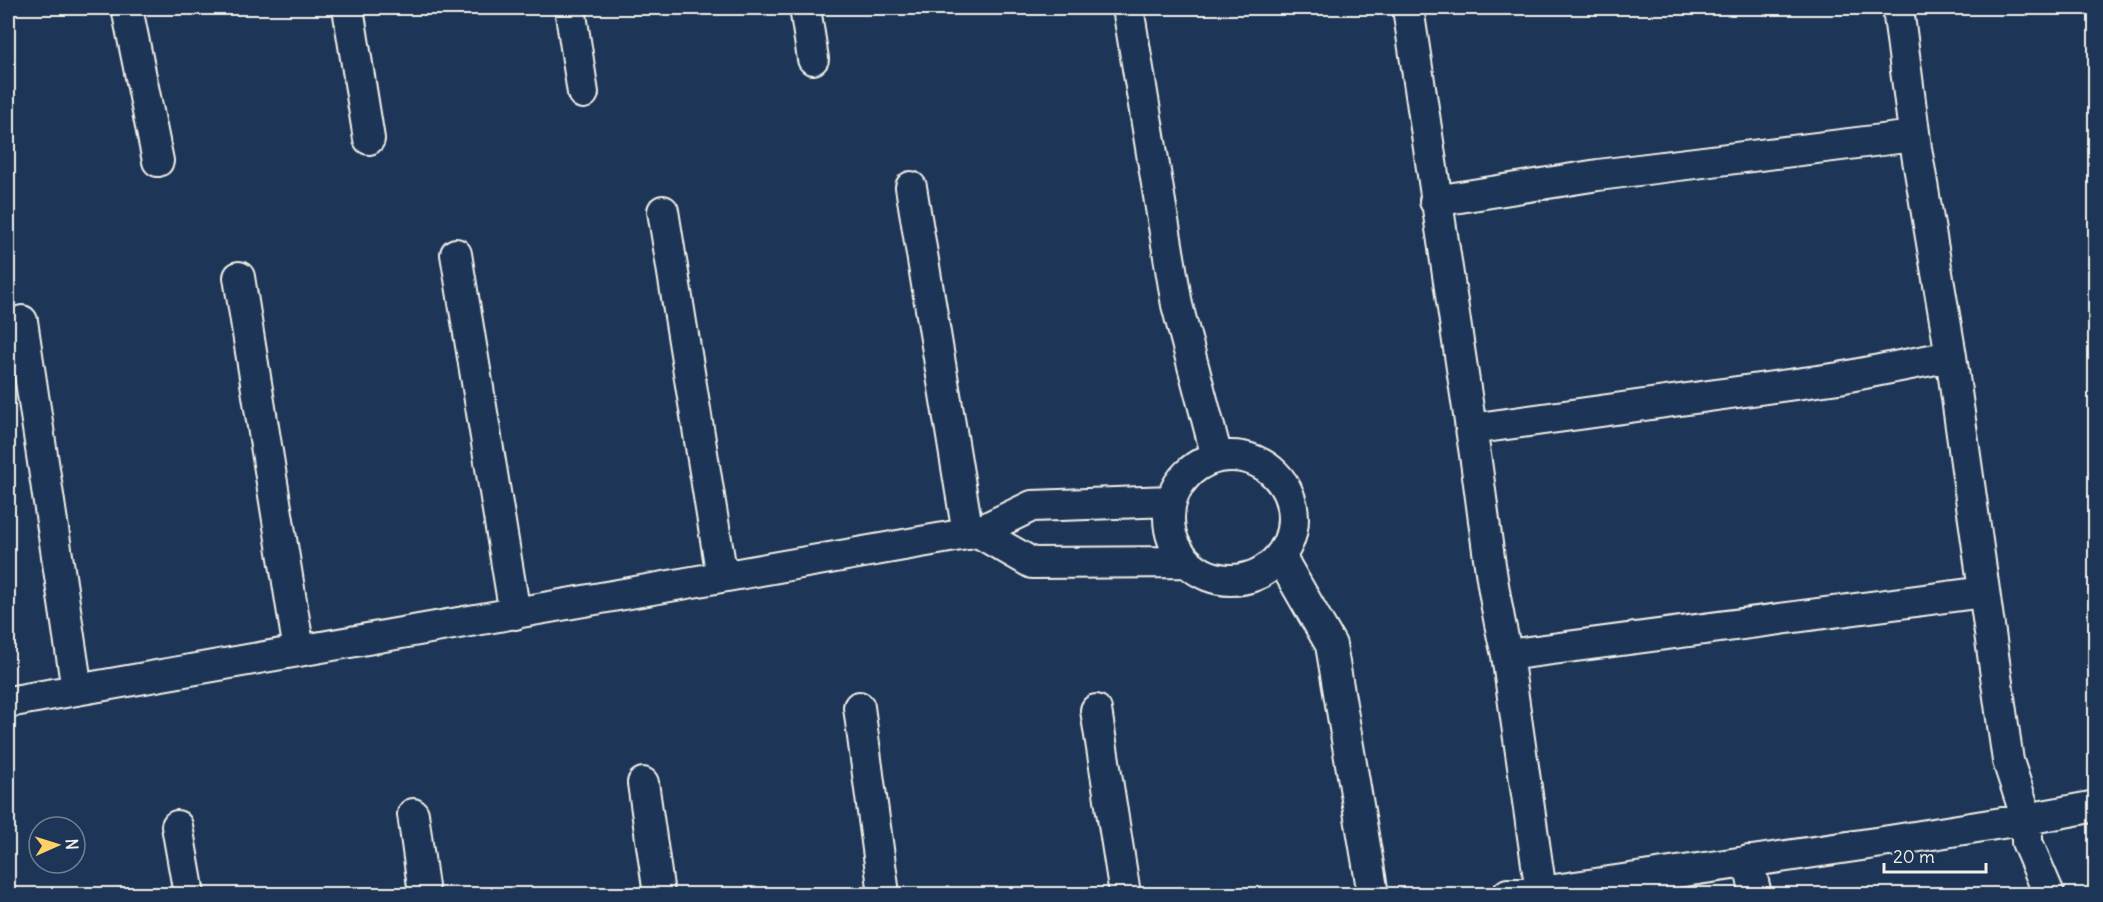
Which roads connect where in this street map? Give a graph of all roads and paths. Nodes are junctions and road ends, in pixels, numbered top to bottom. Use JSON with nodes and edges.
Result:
{"nodes":[{"id":1,"x":127,"y":8,"type":"edge"},
{"id":2,"x":348,"y":8,"type":"edge"},
{"id":3,"x":570,"y":8,"type":"edge"},
{"id":4,"x":805,"y":8,"type":"edge"},
{"id":5,"x":1128,"y":8,"type":"edge"},
{"id":6,"x":1408,"y":8,"type":"edge"},
{"id":7,"x":1898,"y":8,"type":"edge"},
{"id":8,"x":813,"y":59,"type":"dead end"},
{"id":9,"x":583,"y":93,"type":"dead end"},
{"id":10,"x":1914,"y":136,"type":"junction"},
{"id":11,"x":369,"y":139,"type":"dead end"},
{"id":12,"x":158,"y":161,"type":"dead end"},
{"id":13,"x":911,"y":187,"type":"dead end"},
{"id":14,"x":1435,"y":201,"type":"junction"},
{"id":15,"x":663,"y":211,"type":"dead end"},
{"id":16,"x":456,"y":254,"type":"dead end"},
{"id":17,"x":238,"y":277,"type":"dead end"},
{"id":18,"x":22,"y":321,"type":"dead end"},
{"id":19,"x":1951,"y":356,"type":"junction"},
{"id":20,"x":1472,"y":429,"type":"junction"},
{"id":21,"x":1217,"y":457,"type":"junction"},
{"id":22,"x":1171,"y":501,"type":"junction"},
{"id":23,"x":973,"y":533,"type":"junction"},
{"id":24,"x":1280,"y":556,"type":"junction"},
{"id":25,"x":1186,"y":562,"type":"junction"},
{"id":26,"x":722,"y":577,"type":"junction"},
{"id":27,"x":1984,"y":592,"type":"junction"},
{"id":28,"x":515,"y":614,"type":"junction"},
{"id":29,"x":299,"y":651,"type":"junction"},
{"id":30,"x":1507,"y":655,"type":"junction"},
{"id":31,"x":77,"y":690,"type":"junction"},
{"id":32,"x":8,"y":702,"type":"edge"},
{"id":33,"x":859,"y":707,"type":"dead end"},
{"id":34,"x":1096,"y":710,"type":"dead end"},
{"id":35,"x":643,"y":783,"type":"dead end"},
{"id":36,"x":2096,"y":806,"type":"edge"},
{"id":37,"x":413,"y":814,"type":"dead end"},
{"id":38,"x":2027,"y":819,"type":"junction"},
{"id":39,"x":177,"y":826,"type":"dead end"},
{"id":40,"x":1748,"y":861,"type":"junction"},
{"id":41,"x":1542,"y":892,"type":"junction"},
{"id":42,"x":189,"y":894,"type":"edge"},
{"id":43,"x":424,"y":894,"type":"edge"},
{"id":44,"x":659,"y":894,"type":"edge"},
{"id":45,"x":884,"y":894,"type":"edge"},
{"id":46,"x":1125,"y":894,"type":"edge"},
{"id":47,"x":1373,"y":894,"type":"edge"},
{"id":48,"x":1508,"y":894,"type":"edge"},
{"id":49,"x":1756,"y":894,"type":"edge"},
{"id":50,"x":2049,"y":894,"type":"edge"}],
"edges":[{"from":1,"to":12,"type":"street"},
{"from":2,"to":11,"type":"street"},
{"from":3,"to":9,"type":"street"},
{"from":4,"to":8,"type":"street"},
{"from":5,"to":21,"type":"street"},
{"from":6,"to":14,"type":"street"},
{"from":7,"to":10,"type":"street"},
{"from":10,"to":14,"type":"street"},
{"from":10,"to":19,"type":"street"},
{"from":13,"to":23,"type":"street"},
{"from":14,"to":20,"type":"street"},
{"from":15,"to":26,"type":"street"},
{"from":16,"to":28,"type":"street"},
{"from":17,"to":29,"type":"street"},
{"from":18,"to":31,"type":"street"},
{"from":19,"to":20,"type":"street"},
{"from":19,"to":27,"type":"street"},
{"from":20,"to":30,"type":"street"},
{"from":21,"to":22,"type":"street"},
{"from":21,"to":24,"type":"street"},
{"from":22,"to":23,"type":"street"},
{"from":22,"to":25,"type":"street"},
{"from":23,"to":25,"type":"street"},
{"from":23,"to":26,"type":"street"},
{"from":24,"to":25,"type":"street"},
{"from":24,"to":47,"type":"street"},
{"from":26,"to":28,"type":"street"},
{"from":27,"to":30,"type":"street"},
{"from":27,"to":38,"type":"street"},
{"from":28,"to":29,"type":"street"},
{"from":29,"to":31,"type":"street"},
{"from":30,"to":41,"type":"street"},
{"from":31,"to":32,"type":"street"},
{"from":33,"to":45,"type":"street"},
{"from":34,"to":46,"type":"street"},
{"from":35,"to":44,"type":"street"},
{"from":36,"to":38,"type":"street"},
{"from":37,"to":43,"type":"street"},
{"from":38,"to":40,"type":"street"},
{"from":38,"to":50,"type":"street"},
{"from":39,"to":42,"type":"street"},
{"from":40,"to":41,"type":"street"},
{"from":40,"to":49,"type":"street"},
{"from":41,"to":48,"type":"street"}]}
